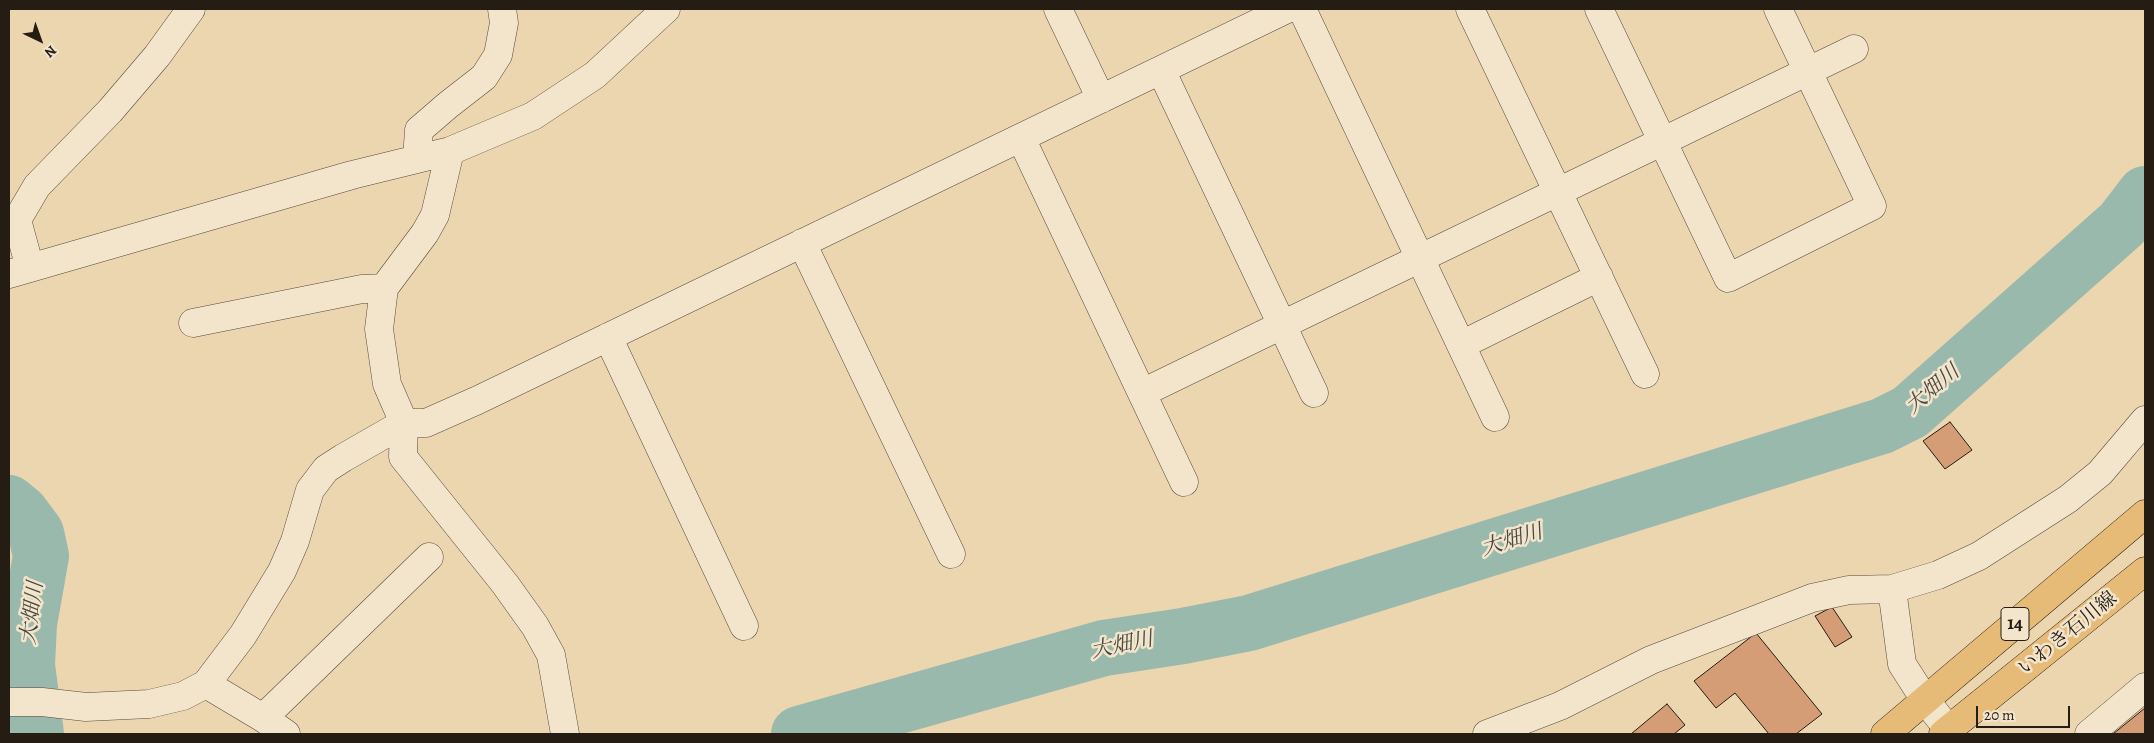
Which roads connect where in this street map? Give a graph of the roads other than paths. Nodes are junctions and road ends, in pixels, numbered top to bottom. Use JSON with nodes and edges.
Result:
{"nodes":[{"id":1,"x":191,"y":9,"type":"edge"},
{"id":2,"x":502,"y":9,"type":"edge"},
{"id":3,"x":666,"y":9,"type":"edge"},
{"id":4,"x":1058,"y":9,"type":"edge"},
{"id":5,"x":1287,"y":9,"type":"edge"},
{"id":6,"x":1302,"y":9,"type":"edge"},
{"id":7,"x":1470,"y":9,"type":"edge"},
{"id":8,"x":1599,"y":9,"type":"edge"},
{"id":9,"x":1778,"y":9,"type":"edge"},
{"id":10,"x":1854,"y":50,"type":"dead end"},
{"id":11,"x":1160,"y":70,"type":"junction"},
{"id":12,"x":1808,"y":72,"type":"junction"},
{"id":13,"x":1101,"y":99,"type":"junction"},
{"id":14,"x":1021,"y":138,"type":"junction"},
{"id":15,"x":1663,"y":142,"type":"junction"},
{"id":16,"x":450,"y":150,"type":"junction"},
{"id":17,"x":417,"y":159,"type":"junction"},
{"id":18,"x":1558,"y":192,"type":"junction"},
{"id":19,"x":802,"y":243,"type":"junction"},
{"id":20,"x":1420,"y":259,"type":"junction"},
{"id":21,"x":19,"y":271,"type":"edge"},
{"id":22,"x":1599,"y":277,"type":"junction"},
{"id":23,"x":384,"y":288,"type":"junction"},
{"id":24,"x":193,"y":323,"type":"dead end"},
{"id":25,"x":1282,"y":325,"type":"junction"},
{"id":26,"x":608,"y":337,"type":"junction"},
{"id":27,"x":1461,"y":345,"type":"junction"},
{"id":28,"x":1645,"y":374,"type":"dead end"},
{"id":29,"x":1142,"y":393,"type":"junction"},
{"id":30,"x":1314,"y":393,"type":"dead end"},
{"id":31,"x":1495,"y":417,"type":"dead end"},
{"id":32,"x":2145,"y":420,"type":"edge"},
{"id":33,"x":404,"y":423,"type":"junction"},
{"id":34,"x":1184,"y":482,"type":"dead end"},
{"id":35,"x":2142,"y":523,"type":"edge"},
{"id":36,"x":951,"y":554,"type":"dead end"},
{"id":37,"x":429,"y":557,"type":"dead end"},
{"id":38,"x":2145,"y":571,"type":"edge"},
{"id":39,"x":1892,"y":589,"type":"junction"},
{"id":40,"x":744,"y":626,"type":"dead end"},
{"id":41,"x":206,"y":684,"type":"junction"},
{"id":42,"x":2145,"y":687,"type":"edge"},
{"id":43,"x":1925,"y":700,"type":"junction"},
{"id":44,"x":11,"y":702,"type":"edge"},
{"id":45,"x":263,"y":718,"type":"junction"},
{"id":46,"x":1946,"y":732,"type":"edge"},
{"id":47,"x":286,"y":734,"type":"edge"},
{"id":48,"x":565,"y":734,"type":"edge"},
{"id":49,"x":1487,"y":734,"type":"edge"},
{"id":50,"x":1885,"y":734,"type":"edge"},
{"id":51,"x":2089,"y":734,"type":"edge"}],
"edges":[{"from":1,"to":21,"type":"street"},
{"from":2,"to":17,"type":"street"},
{"from":3,"to":16,"type":"street"},
{"from":4,"to":13,"type":"street"},
{"from":5,"to":11,"type":"street"},
{"from":6,"to":20,"type":"street"},
{"from":7,"to":18,"type":"street"},
{"from":8,"to":15,"type":"street"},
{"from":9,"to":12,"type":"street"},
{"from":10,"to":12,"type":"street"},
{"from":11,"to":13,"type":"street"},
{"from":11,"to":25,"type":"street"},
{"from":12,"to":15,"type":"street"},
{"from":12,"to":15,"type":"street"},
{"from":13,"to":14,"type":"street"},
{"from":14,"to":19,"type":"street"},
{"from":14,"to":29,"type":"street"},
{"from":15,"to":18,"type":"street"},
{"from":16,"to":17,"type":"street"},
{"from":16,"to":23,"type":"street"},
{"from":17,"to":21,"type":"street"},
{"from":18,"to":20,"type":"street"},
{"from":18,"to":22,"type":"street"},
{"from":19,"to":26,"type":"street"},
{"from":19,"to":36,"type":"street"},
{"from":20,"to":25,"type":"street"},
{"from":20,"to":27,"type":"street"},
{"from":22,"to":27,"type":"street"},
{"from":22,"to":28,"type":"street"},
{"from":23,"to":24,"type":"street"},
{"from":23,"to":33,"type":"street"},
{"from":25,"to":29,"type":"street"},
{"from":25,"to":30,"type":"street"},
{"from":26,"to":33,"type":"street"},
{"from":26,"to":40,"type":"street"},
{"from":27,"to":31,"type":"street"},
{"from":29,"to":34,"type":"street"},
{"from":32,"to":39,"type":"street"},
{"from":33,"to":41,"type":"street"},
{"from":33,"to":48,"type":"street"},
{"from":35,"to":43,"type":"main road","name":"いわき石川線","number":"14"},
{"from":37,"to":45,"type":"street"},
{"from":38,"to":46,"type":"main road","name":"いわき石川線","number":"14"},
{"from":39,"to":43,"type":"street"},
{"from":39,"to":49,"type":"street"},
{"from":41,"to":44,"type":"street"},
{"from":41,"to":45,"type":"street"},
{"from":42,"to":51,"type":"street"},
{"from":43,"to":46,"type":"street"},
{"from":43,"to":50,"type":"main road","name":"いわき石川線","number":"14"},
{"from":45,"to":47,"type":"street"}]}
